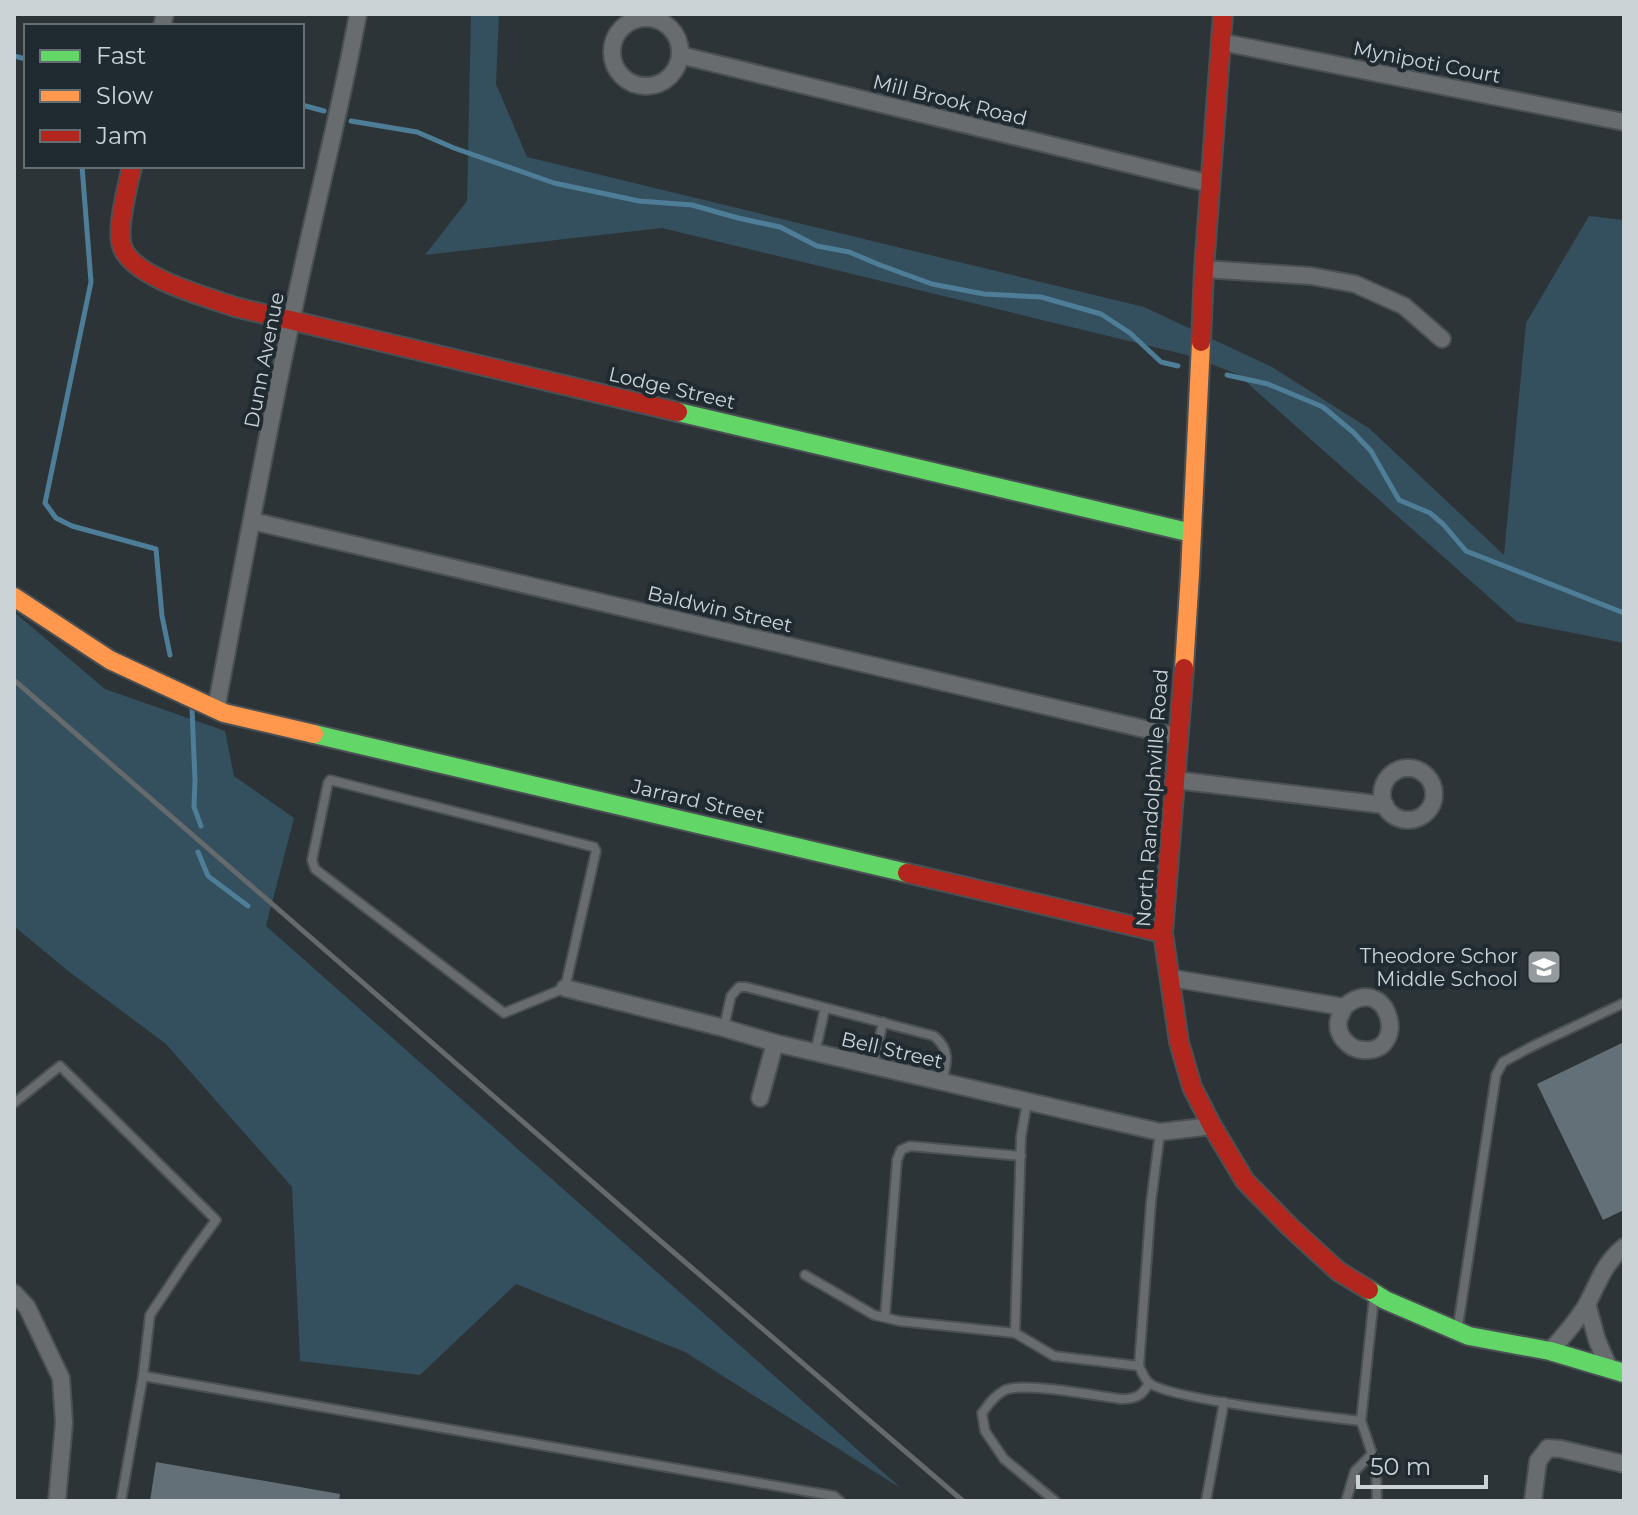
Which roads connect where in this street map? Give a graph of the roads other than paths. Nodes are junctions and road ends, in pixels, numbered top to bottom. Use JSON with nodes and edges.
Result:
{"nodes":[{"id":1,"x":358,"y":14,"type":"edge"},
{"id":2,"x":1223,"y":14,"type":"edge"},
{"id":3,"x":654,"y":17,"type":"edge"},
{"id":4,"x":1221,"y":42,"type":"junction"},
{"id":5,"x":680,"y":55,"type":"junction"},
{"id":6,"x":1624,"y":122,"type":"edge"},
{"id":7,"x":132,"y":168,"type":"edge"},
{"id":8,"x":1211,"y":184,"type":"junction"},
{"id":9,"x":1204,"y":269,"type":"junction"},
{"id":10,"x":291,"y":320,"type":"junction"},
{"id":11,"x":1442,"y":339,"type":"dead end"},
{"id":12,"x":252,"y":521,"type":"junction"},
{"id":13,"x":1192,"y":533,"type":"junction"},
{"id":14,"x":14,"y":597,"type":"edge"},
{"id":15,"x":224,"y":713,"type":"junction"},
{"id":16,"x":1179,"y":737,"type":"junction"},
{"id":17,"x":1175,"y":780,"type":"junction"},
{"id":18,"x":1385,"y":805,"type":"dead end"},
{"id":19,"x":1163,"y":933,"type":"junction"},
{"id":20,"x":1171,"y":978,"type":"junction"},
{"id":21,"x":565,"y":988,"type":"junction"},
{"id":22,"x":1624,"y":1003,"type":"edge"},
{"id":23,"x":1344,"y":1007,"type":"dead end"},
{"id":24,"x":825,"y":1008,"type":"junction"},
{"id":25,"x":883,"y":1022,"type":"junction"},
{"id":26,"x":724,"y":1028,"type":"junction"},
{"id":27,"x":775,"y":1043,"type":"junction"},
{"id":28,"x":815,"y":1053,"type":"junction"},
{"id":29,"x":873,"y":1066,"type":"junction"},
{"id":30,"x":942,"y":1082,"type":"junction"},
{"id":31,"x":760,"y":1098,"type":"dead end"},
{"id":32,"x":1027,"y":1102,"type":"junction"},
{"id":33,"x":14,"y":1103,"type":"edge"},
{"id":34,"x":1212,"y":1126,"type":"junction"},
{"id":35,"x":1160,"y":1132,"type":"junction"},
{"id":36,"x":1021,"y":1156,"type":"junction"},
{"id":37,"x":1622,"y":1250,"type":"edge"},
{"id":38,"x":805,"y":1275,"type":"dead end"},
{"id":39,"x":14,"y":1293,"type":"edge"},
{"id":40,"x":1375,"y":1294,"type":"junction"},
{"id":41,"x":1587,"y":1304,"type":"junction"},
{"id":42,"x":885,"y":1317,"type":"junction"},
{"id":43,"x":1457,"y":1331,"type":"junction"},
{"id":44,"x":1015,"y":1333,"type":"junction"},
{"id":45,"x":1550,"y":1351,"type":"junction"},
{"id":46,"x":1139,"y":1366,"type":"junction"},
{"id":47,"x":1616,"y":1371,"type":"edge"},
{"id":48,"x":143,"y":1376,"type":"junction"},
{"id":49,"x":1149,"y":1383,"type":"junction"},
{"id":50,"x":1224,"y":1402,"type":"junction"},
{"id":51,"x":1361,"y":1421,"type":"junction"},
{"id":52,"x":1372,"y":1454,"type":"junction"},
{"id":53,"x":1624,"y":1464,"type":"edge"},
{"id":54,"x":57,"y":1501,"type":"edge"},
{"id":55,"x":121,"y":1501,"type":"edge"},
{"id":56,"x":840,"y":1501,"type":"edge"},
{"id":57,"x":1055,"y":1501,"type":"edge"},
{"id":58,"x":1206,"y":1501,"type":"edge"},
{"id":59,"x":1346,"y":1501,"type":"edge"},
{"id":60,"x":1377,"y":1501,"type":"edge"},
{"id":61,"x":1533,"y":1501,"type":"edge"}],
"edges":[{"from":1,"to":10,"type":"street","name":"Dunn Avenue"},
{"from":2,"to":4,"type":"street","name":"North Randolphville Road"},
{"from":3,"to":5,"type":"street"},
{"from":3,"to":5,"type":"street"},
{"from":4,"to":6,"type":"street","name":"Mynipoti Court"},
{"from":4,"to":8,"type":"street","name":"North Randolphville Road"},
{"from":5,"to":8,"type":"street","name":"Mill Brook Road"},
{"from":7,"to":10,"type":"street","name":"Lodge Street"},
{"from":8,"to":9,"type":"street","name":"North Randolphville Road"},
{"from":9,"to":11,"type":"street"},
{"from":9,"to":13,"type":"street","name":"North Randolphville Road"},
{"from":10,"to":12,"type":"street","name":"Dunn Avenue"},
{"from":10,"to":13,"type":"street","name":"Lodge Street"},
{"from":12,"to":15,"type":"street","name":"Dunn Avenue"},
{"from":12,"to":16,"type":"street","name":"Baldwin Street"},
{"from":13,"to":16,"type":"street","name":"North Randolphville Road"},
{"from":14,"to":15,"type":"street","name":"Jarrard Street"},
{"from":15,"to":19,"type":"street","name":"Jarrard Street"},
{"from":16,"to":17,"type":"street","name":"North Randolphville Road"},
{"from":17,"to":18,"type":"street"},
{"from":17,"to":19,"type":"street","name":"North Randolphville Road"},
{"from":19,"to":20,"type":"street","name":"North Randolphville Road"},
{"from":20,"to":23,"type":"street"},
{"from":20,"to":34,"type":"street","name":"North Randolphville Road"},
{"from":21,"to":21,"type":"lane"},
{"from":21,"to":26,"type":"street","name":"Bell Street"},
{"from":22,"to":43,"type":"lane"},
{"from":24,"to":25,"type":"lane"},
{"from":24,"to":26,"type":"lane"},
{"from":24,"to":28,"type":"lane"},
{"from":25,"to":29,"type":"lane"},
{"from":25,"to":30,"type":"lane"},
{"from":26,"to":27,"type":"street","name":"Bell Street"},
{"from":27,"to":28,"type":"street","name":"Bell Street"},
{"from":27,"to":31,"type":"street"},
{"from":28,"to":29,"type":"street","name":"Bell Street"},
{"from":29,"to":30,"type":"street","name":"Bell Street"},
{"from":30,"to":32,"type":"street","name":"Bell Street"},
{"from":32,"to":35,"type":"street","name":"Bell Street"},
{"from":32,"to":36,"type":"lane"},
{"from":33,"to":48,"type":"lane"},
{"from":34,"to":35,"type":"street","name":"Bell Street"},
{"from":34,"to":40,"type":"street","name":"North Randolphville Road"},
{"from":35,"to":46,"type":"lane"},
{"from":36,"to":42,"type":"lane"},
{"from":36,"to":44,"type":"lane"},
{"from":37,"to":41,"type":"street"},
{"from":38,"to":42,"type":"lane"},
{"from":39,"to":54,"type":"street"},
{"from":40,"to":43,"type":"street","name":"North Randolphville Road"},
{"from":40,"to":51,"type":"lane"},
{"from":41,"to":45,"type":"street"},
{"from":41,"to":47,"type":"street"},
{"from":42,"to":44,"type":"lane"},
{"from":43,"to":45,"type":"street","name":"North Randolphville Road"},
{"from":44,"to":46,"type":"lane"},
{"from":45,"to":47,"type":"street","name":"North Randolphville Road"},
{"from":46,"to":49,"type":"lane"},
{"from":48,"to":55,"type":"lane"},
{"from":48,"to":56,"type":"lane"},
{"from":49,"to":50,"type":"lane"},
{"from":49,"to":57,"type":"lane"},
{"from":50,"to":51,"type":"lane"},
{"from":50,"to":58,"type":"lane"},
{"from":51,"to":52,"type":"lane"},
{"from":52,"to":59,"type":"lane"},
{"from":52,"to":60,"type":"lane"},
{"from":53,"to":61,"type":"street"}]}
